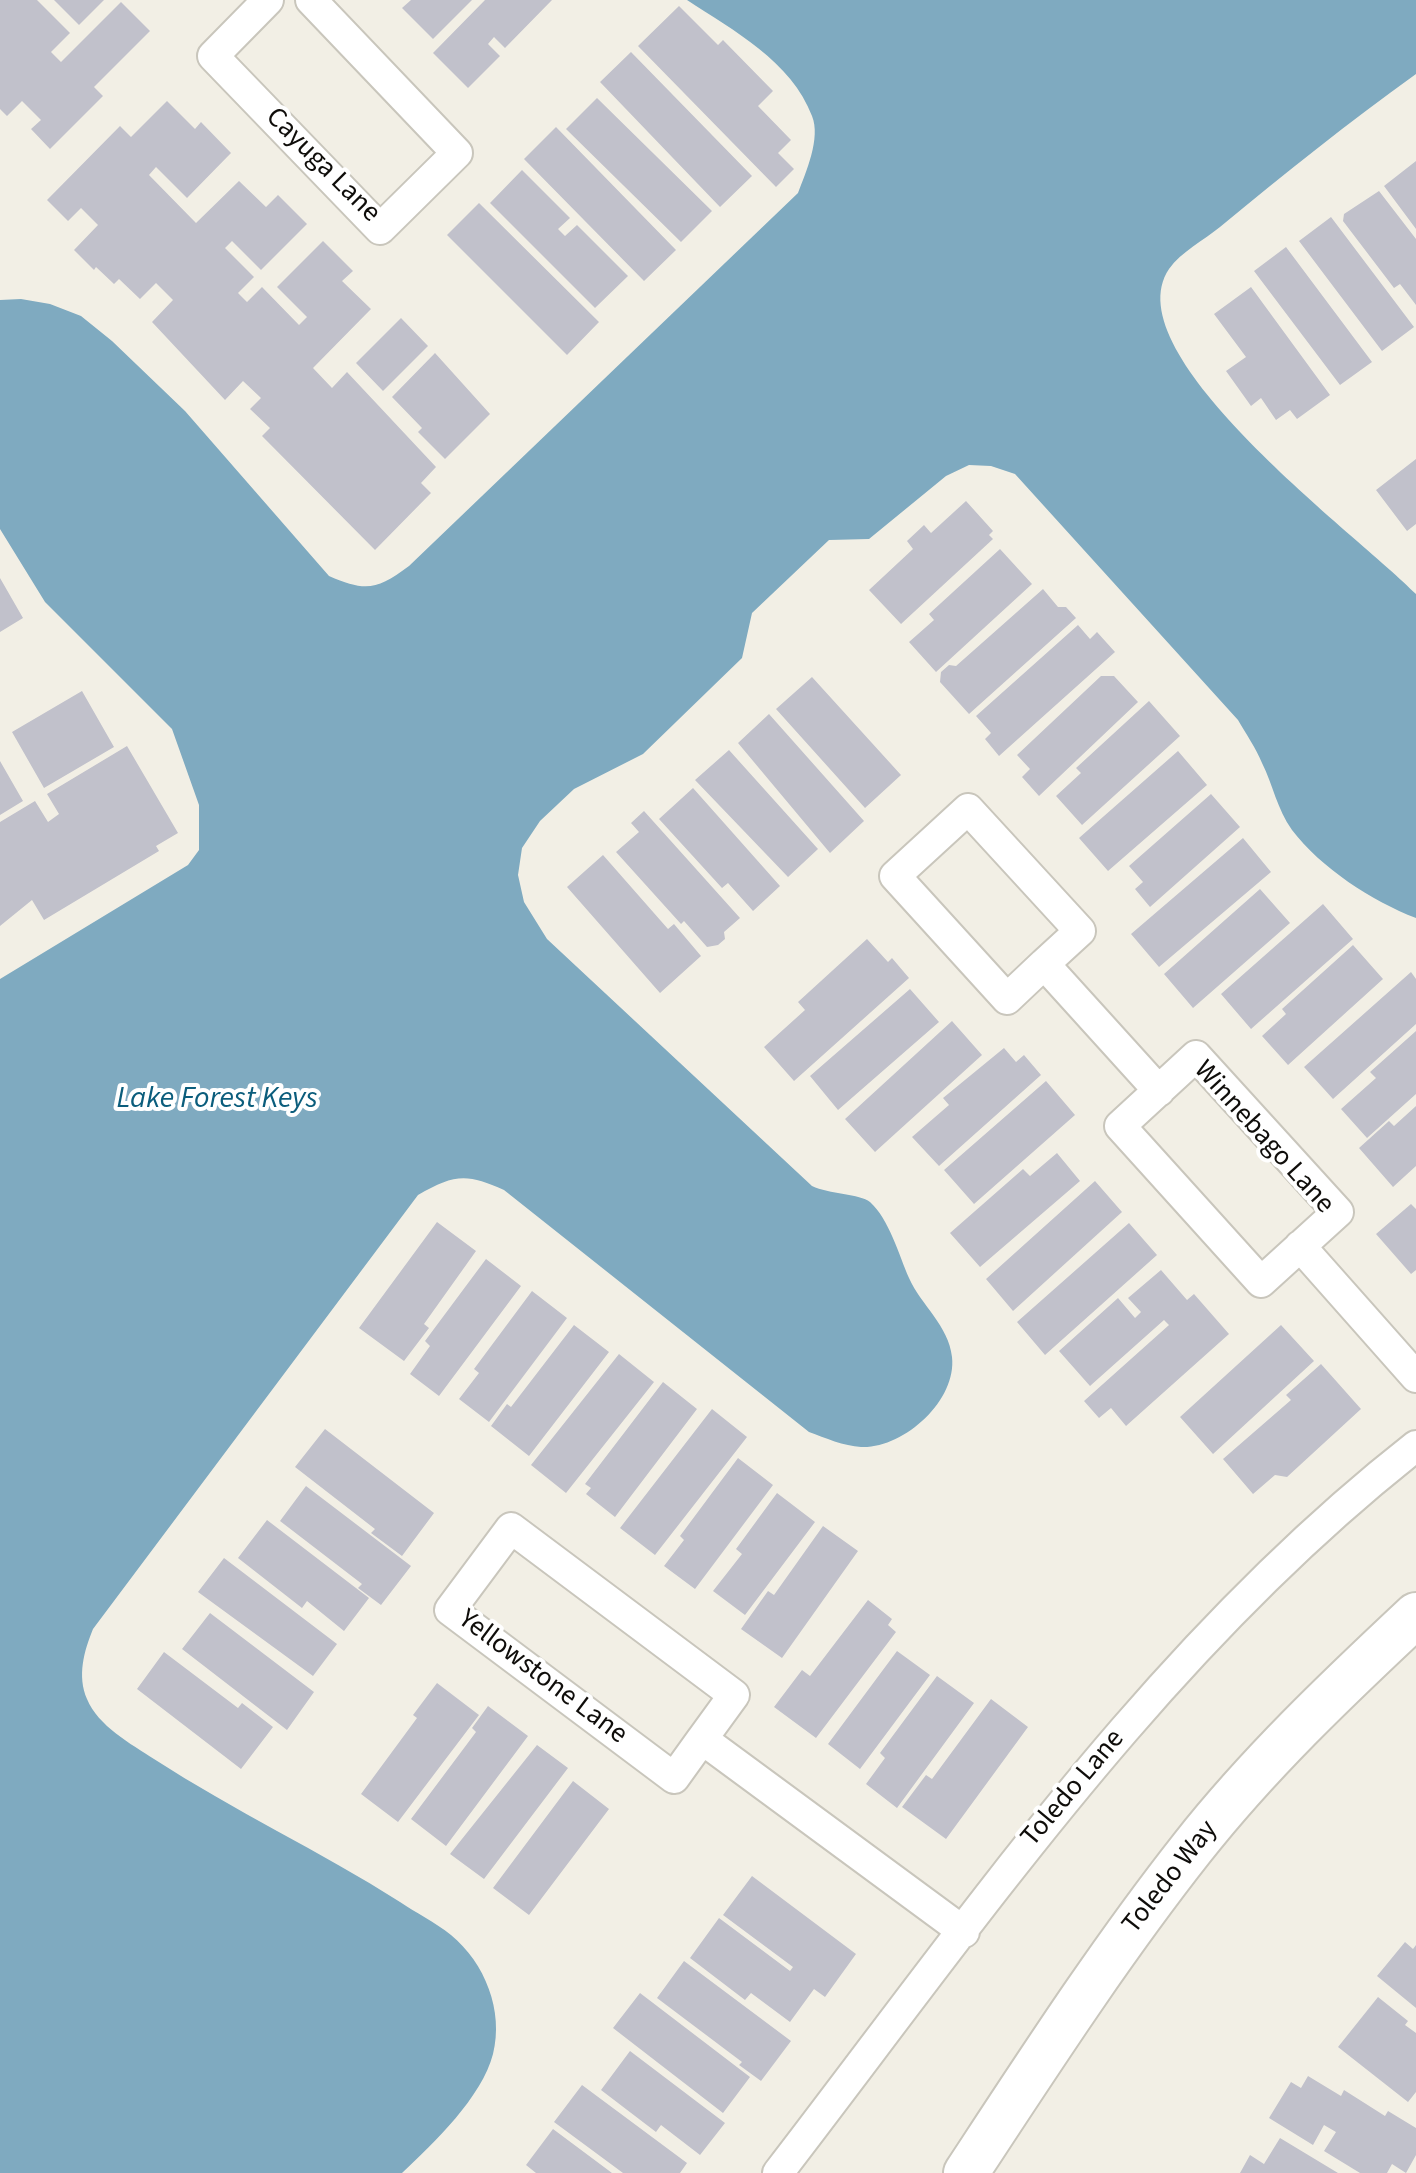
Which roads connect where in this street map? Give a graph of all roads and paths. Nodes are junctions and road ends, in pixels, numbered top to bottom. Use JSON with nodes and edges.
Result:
{"nodes":[{"id":1,"x":311,"y":0,"type":"edge"},
{"id":2,"x":251,"y":6,"type":"edge"},
{"id":3,"x":1044,"y":964,"type":"junction"},
{"id":4,"x":1159,"y":1091,"type":"junction"},
{"id":5,"x":1300,"y":1246,"type":"junction"},
{"id":6,"x":1416,"y":1377,"type":"edge"},
{"id":7,"x":1416,"y":1446,"type":"edge"},
{"id":8,"x":1416,"y":1615,"type":"edge"},
{"id":9,"x":702,"y":1739,"type":"junction"},
{"id":10,"x":964,"y":1932,"type":"junction"},
{"id":11,"x":778,"y":2173,"type":"edge"},
{"id":12,"x":966,"y":2173,"type":"edge"}],
"edges":[{"from":1,"to":2,"type":"street","name":"Cayuga Lane"},
{"from":3,"to":3,"type":"street"},
{"from":3,"to":4,"type":"street","name":"Winnebago Lane"},
{"from":4,"to":5,"type":"street","name":"Winnebago Lane"},
{"from":4,"to":5,"type":"street","name":"Winnebago Lane"},
{"from":5,"to":6,"type":"street","name":"Winnebago Lane"},
{"from":7,"to":10,"type":"street","name":"Toledo Lane"},
{"from":8,"to":12,"type":"main road","name":"Toledo Way"},
{"from":9,"to":9,"type":"street","name":"Yellowstone Lane"},
{"from":9,"to":10,"type":"street"},
{"from":10,"to":11,"type":"street","name":"Toledo Lane"}]}
